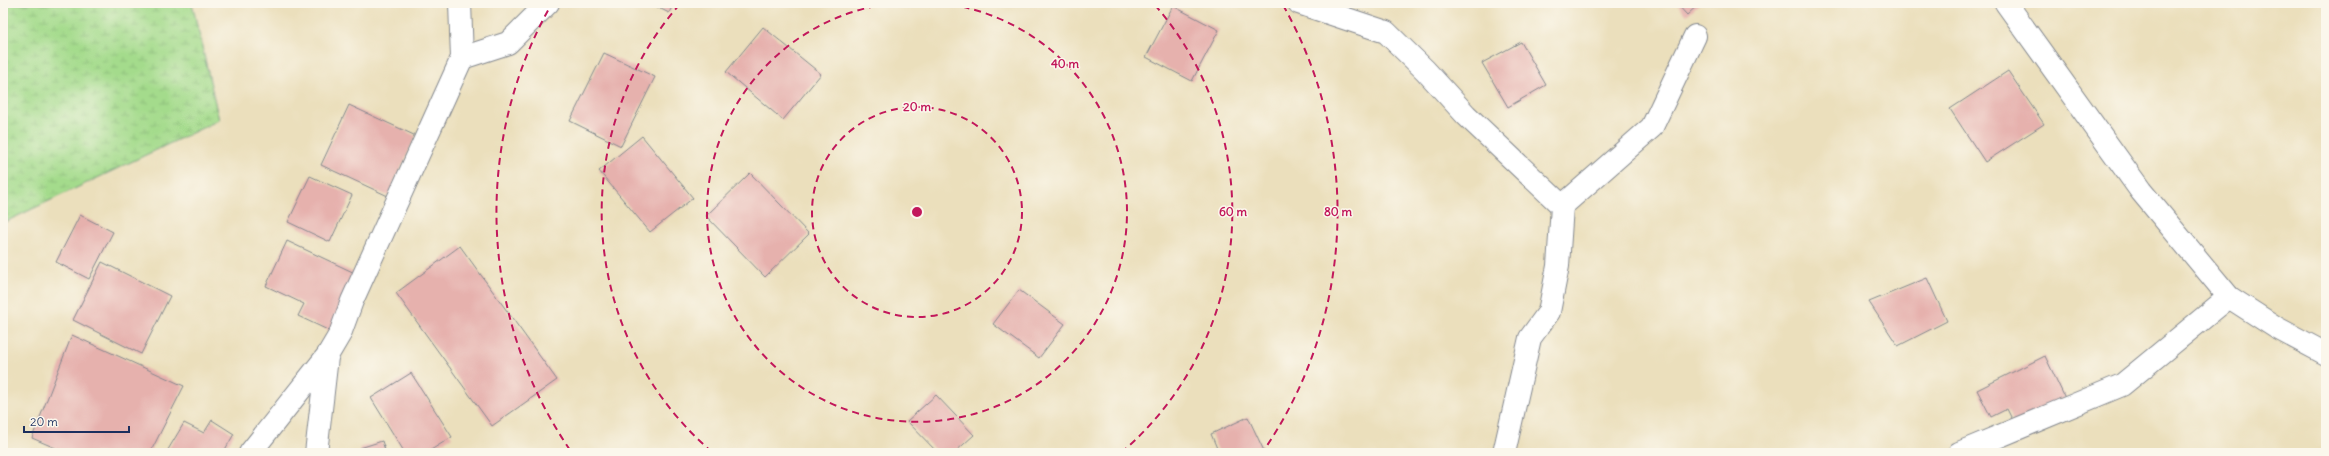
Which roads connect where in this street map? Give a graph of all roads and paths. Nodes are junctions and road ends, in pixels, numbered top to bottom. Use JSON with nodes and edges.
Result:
{"nodes":[{"id":1,"x":460,"y":3,"type":"edge"},
{"id":2,"x":548,"y":3,"type":"edge"},
{"id":3,"x":1299,"y":3,"type":"edge"},
{"id":4,"x":2006,"y":3,"type":"edge"},
{"id":5,"x":1694,"y":36,"type":"dead end"},
{"id":6,"x":462,"y":58,"type":"junction"},
{"id":7,"x":1562,"y":206,"type":"junction"},
{"id":8,"x":2229,"y":297,"type":"junction"},
{"id":9,"x":2326,"y":354,"type":"edge"},
{"id":10,"x":327,"y":356,"type":"junction"},
{"id":11,"x":250,"y":453,"type":"edge"},
{"id":12,"x":316,"y":453,"type":"edge"},
{"id":13,"x":1504,"y":453,"type":"edge"},
{"id":14,"x":1959,"y":453,"type":"edge"}],
"edges":[{"from":1,"to":6,"type":"street"},
{"from":2,"to":6,"type":"street"},
{"from":3,"to":7,"type":"street"},
{"from":4,"to":8,"type":"street"},
{"from":5,"to":7,"type":"street"},
{"from":6,"to":10,"type":"street"},
{"from":7,"to":13,"type":"street"},
{"from":8,"to":9,"type":"street"},
{"from":8,"to":14,"type":"street"},
{"from":10,"to":11,"type":"street"},
{"from":10,"to":12,"type":"street"}]}
